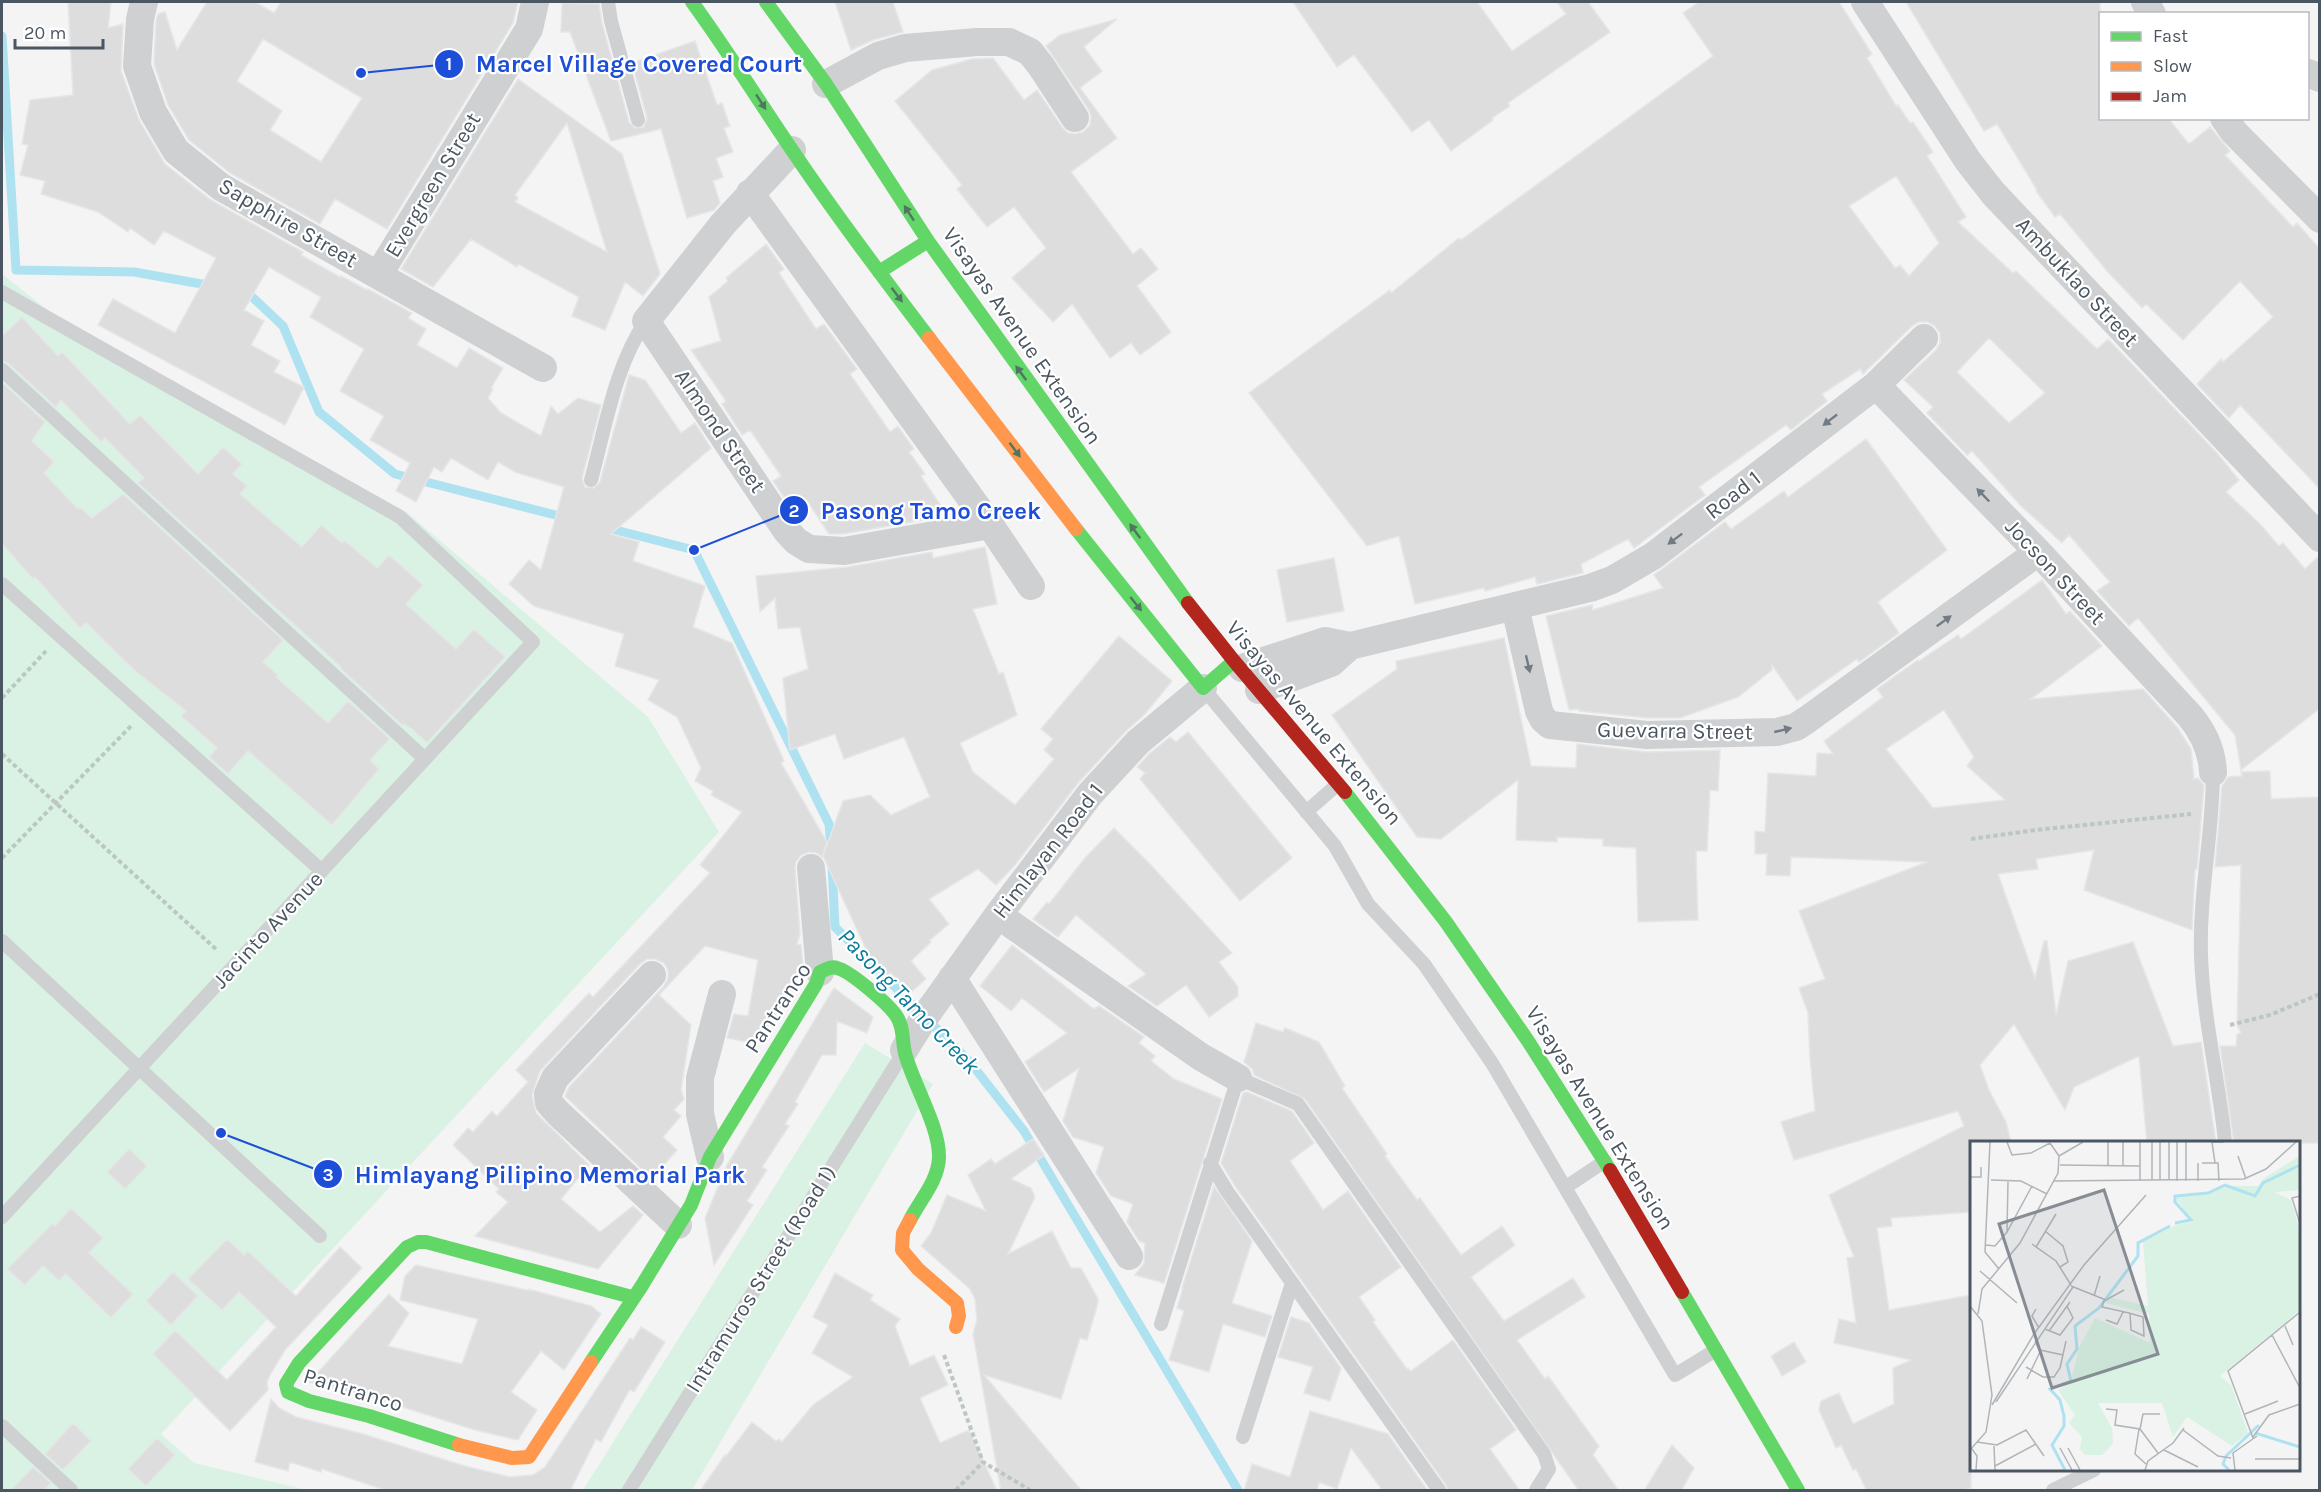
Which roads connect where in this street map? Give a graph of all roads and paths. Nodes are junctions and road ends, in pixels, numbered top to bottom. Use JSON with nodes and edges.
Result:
{"nodes":[{"id":1,"x":144,"y":2,"type":"edge"},
{"id":2,"x":535,"y":2,"type":"edge"},
{"id":3,"x":608,"y":2,"type":"edge"},
{"id":4,"x":692,"y":2,"type":"edge"},
{"id":5,"x":766,"y":2,"type":"edge"},
{"id":6,"x":1865,"y":2,"type":"edge"},
{"id":7,"x":826,"y":84,"type":"junction"},
{"id":8,"x":1075,"y":118,"type":"dead end"},
{"id":9,"x":638,"y":120,"type":"dead end"},
{"id":10,"x":2225,"y":120,"type":"edge"},
{"id":11,"x":792,"y":150,"type":"junction"},
{"id":12,"x":750,"y":193,"type":"junction"},
{"id":13,"x":2319,"y":219,"type":"edge"},
{"id":14,"x":928,"y":241,"type":"junction"},
{"id":15,"x":879,"y":272,"type":"junction"},
{"id":16,"x":378,"y":274,"type":"junction"},
{"id":17,"x":2,"y":292,"type":"edge"},
{"id":18,"x":646,"y":321,"type":"junction"},
{"id":19,"x":1924,"y":338,"type":"dead end"},
{"id":20,"x":543,"y":368,"type":"dead end"},
{"id":21,"x":2,"y":370,"type":"edge"},
{"id":22,"x":1876,"y":385,"type":"junction"},
{"id":23,"x":591,"y":480,"type":"dead end"},
{"id":24,"x":990,"y":525,"type":"junction"},
{"id":25,"x":2319,"y":538,"type":"edge"},
{"id":26,"x":2038,"y":552,"type":"junction"},
{"id":27,"x":2,"y":584,"type":"edge"},
{"id":28,"x":1031,"y":586,"type":"dead end"},
{"id":29,"x":1515,"y":607,"type":"junction"},
{"id":30,"x":59,"y":636,"type":"junction"},
{"id":31,"x":1350,"y":646,"type":"junction"},
{"id":32,"x":1238,"y":664,"type":"junction"},
{"id":33,"x":1203,"y":688,"type":"junction"},
{"id":34,"x":1259,"y":690,"type":"junction"},
{"id":35,"x":2,"y":698,"type":"edge"},
{"id":36,"x":145,"y":712,"type":"junction"},
{"id":37,"x":2,"y":754,"type":"edge"},
{"id":38,"x":425,"y":759,"type":"junction"},
{"id":39,"x":2213,"y":772,"type":"joint"},
{"id":40,"x":1338,"y":784,"type":"junction"},
{"id":41,"x":56,"y":803,"type":"junction"},
{"id":42,"x":1306,"y":812,"type":"junction"},
{"id":43,"x":2213,"y":812,"type":"junction"},
{"id":44,"x":1971,"y":839,"type":"dead end"},
{"id":45,"x":2,"y":858,"type":"edge"},
{"id":46,"x":812,"y":868,"type":"dead end"},
{"id":47,"x":322,"y":871,"type":"junction"},
{"id":48,"x":998,"y":915,"type":"junction"},
{"id":49,"x":2,"y":941,"type":"edge"},
{"id":50,"x":234,"y":966,"type":"junction"},
{"id":51,"x":820,"y":972,"type":"junction"},
{"id":52,"x":652,"y":975,"type":"dead end"},
{"id":53,"x":952,"y":978,"type":"junction"},
{"id":54,"x":722,"y":994,"type":"dead end"},
{"id":55,"x":2319,"y":994,"type":"edge"},
{"id":56,"x":2210,"y":1029,"type":"junction"},
{"id":57,"x":899,"y":1059,"type":"junction"},
{"id":58,"x":138,"y":1070,"type":"junction"},
{"id":59,"x":1238,"y":1078,"type":"junction"},
{"id":60,"x":2225,"y":1141,"type":"edge"},
{"id":61,"x":710,"y":1156,"type":"junction"},
{"id":62,"x":1605,"y":1161,"type":"junction"},
{"id":63,"x":1210,"y":1163,"type":"junction"},
{"id":64,"x":1566,"y":1187,"type":"junction"},
{"id":65,"x":2,"y":1217,"type":"edge"},
{"id":66,"x":678,"y":1225,"type":"junction"},
{"id":67,"x":320,"y":1236,"type":"dead end"},
{"id":68,"x":1129,"y":1256,"type":"dead end"},
{"id":69,"x":1292,"y":1283,"type":"junction"},
{"id":70,"x":632,"y":1297,"type":"junction"},
{"id":71,"x":1161,"y":1324,"type":"dead end"},
{"id":72,"x":956,"y":1327,"type":"joint"},
{"id":73,"x":1716,"y":1350,"type":"junction"},
{"id":74,"x":2,"y":1426,"type":"edge"},
{"id":75,"x":1243,"y":1437,"type":"dead end"},
{"id":76,"x":983,"y":1462,"type":"junction"},
{"id":77,"x":2092,"y":1471,"type":"edge"},
{"id":78,"x":70,"y":1491,"type":"edge"},
{"id":79,"x":629,"y":1491,"type":"edge"},
{"id":80,"x":956,"y":1491,"type":"edge"},
{"id":81,"x":1030,"y":1491,"type":"edge"},
{"id":82,"x":1439,"y":1491,"type":"edge"},
{"id":83,"x":1536,"y":1491,"type":"edge"},
{"id":84,"x":1798,"y":1491,"type":"edge"},
{"id":85,"x":2053,"y":1491,"type":"edge"}],
"edges":[{"from":1,"to":16,"type":"street","name":"Sapphire Street"},
{"from":2,"to":16,"type":"street","name":"Evergreen Street"},
{"from":3,"to":9,"type":"lane"},
{"from":4,"to":11,"type":"street","one_way":true},
{"from":5,"to":7,"type":"street","name":"Visayas Avenue Extension"},
{"from":6,"to":25,"type":"street","name":"Ambuklao Street"},
{"from":7,"to":8,"type":"street"},
{"from":14,"to":7,"type":"street","name":"Visayas Avenue Extension","one_way":true},
{"from":10,"to":13,"type":"street"},
{"from":11,"to":12,"type":"street"},
{"from":11,"to":15,"type":"street"},
{"from":12,"to":18,"type":"street"},
{"from":12,"to":24,"type":"street"},
{"from":14,"to":15,"type":"street"},
{"from":32,"to":14,"type":"street","name":"Visayas Avenue Extension","one_way":true},
{"from":15,"to":33,"type":"street","one_way":true},
{"from":16,"to":20,"type":"street","name":"Sapphire Street"},
{"from":17,"to":38,"type":"lane","name":"Jacinto Avenue"},
{"from":18,"to":23,"type":"lane"},
{"from":18,"to":24,"type":"street","name":"Almond Street"},
{"from":19,"to":22,"type":"street","name":"Road 1"},
{"from":21,"to":38,"type":"lane"},
{"from":26,"to":22,"type":"street","name":"Jocson Street","one_way":true},
{"from":22,"to":29,"type":"street","name":"Road 1","one_way":true},
{"from":24,"to":28,"type":"street"},
{"from":29,"to":26,"type":"street","name":"Guevarra Street","one_way":true},
{"from":26,"to":39,"type":"street","name":"Jocson Street"},
{"from":27,"to":30,"type":"lane"},
{"from":29,"to":31,"type":"street"},
{"from":30,"to":35,"type":"path"},
{"from":30,"to":36,"type":"lane"},
{"from":31,"to":32,"type":"street"},
{"from":31,"to":34,"type":"street"},
{"from":32,"to":33,"type":"street","name":"Himlayan Road 1"},
{"from":32,"to":34,"type":"street","name":"Visayas Avenue Extension"},
{"from":33,"to":42,"type":"lane"},
{"from":33,"to":48,"type":"street","name":"Himlayan Road 1"},
{"from":34,"to":40,"type":"street","name":"Visayas Avenue Extension"},
{"from":36,"to":41,"type":"path"},
{"from":36,"to":47,"type":"lane"},
{"from":37,"to":41,"type":"path"},
{"from":38,"to":47,"type":"lane","name":"Jacinto Avenue"},
{"from":39,"to":43,"type":"lane"},
{"from":40,"to":42,"type":"lane"},
{"from":40,"to":62,"type":"street","name":"Visayas Avenue Extension"},
{"from":41,"to":45,"type":"path"},
{"from":41,"to":50,"type":"path"},
{"from":42,"to":64,"type":"lane"},
{"from":43,"to":44,"type":"path"},
{"from":43,"to":56,"type":"lane"},
{"from":46,"to":51,"type":"street"},
{"from":47,"to":50,"type":"lane","name":"Jacinto Avenue"},
{"from":48,"to":53,"type":"street","name":"Himlayan Road 1"},
{"from":48,"to":59,"type":"street"},
{"from":49,"to":58,"type":"lane"},
{"from":50,"to":58,"type":"lane","name":"Jacinto Avenue"},
{"from":51,"to":57,"type":"street","name":"Pantranco"},
{"from":51,"to":61,"type":"street","name":"Pantranco"},
{"from":52,"to":66,"type":"street"},
{"from":53,"to":57,"type":"street","name":"Himlayan Road 1"},
{"from":53,"to":68,"type":"street"},
{"from":54,"to":61,"type":"street"},
{"from":55,"to":56,"type":"path"},
{"from":56,"to":60,"type":"lane"},
{"from":57,"to":72,"type":"street","name":"Pantranco"},
{"from":57,"to":79,"type":"lane","name":"Intramuros Street (Road 1)"},
{"from":58,"to":65,"type":"lane","name":"Jacinto Avenue"},
{"from":58,"to":67,"type":"lane"},
{"from":59,"to":63,"type":"lane"},
{"from":59,"to":83,"type":"lane"},
{"from":61,"to":66,"type":"street","name":"Pantranco"},
{"from":62,"to":64,"type":"lane"},
{"from":62,"to":73,"type":"street","name":"Visayas Avenue Extension"},
{"from":63,"to":69,"type":"lane"},
{"from":63,"to":71,"type":"lane"},
{"from":64,"to":73,"type":"lane"},
{"from":66,"to":70,"type":"street","name":"Pantranco"},
{"from":69,"to":75,"type":"lane"},
{"from":69,"to":82,"type":"lane"},
{"from":70,"to":70,"type":"street","name":"Pantranco"},
{"from":72,"to":76,"type":"path"},
{"from":73,"to":84,"type":"street","name":"Visayas Avenue Extension"},
{"from":74,"to":78,"type":"lane"},
{"from":76,"to":80,"type":"path"},
{"from":76,"to":81,"type":"path"},
{"from":77,"to":85,"type":"lane"}]}
